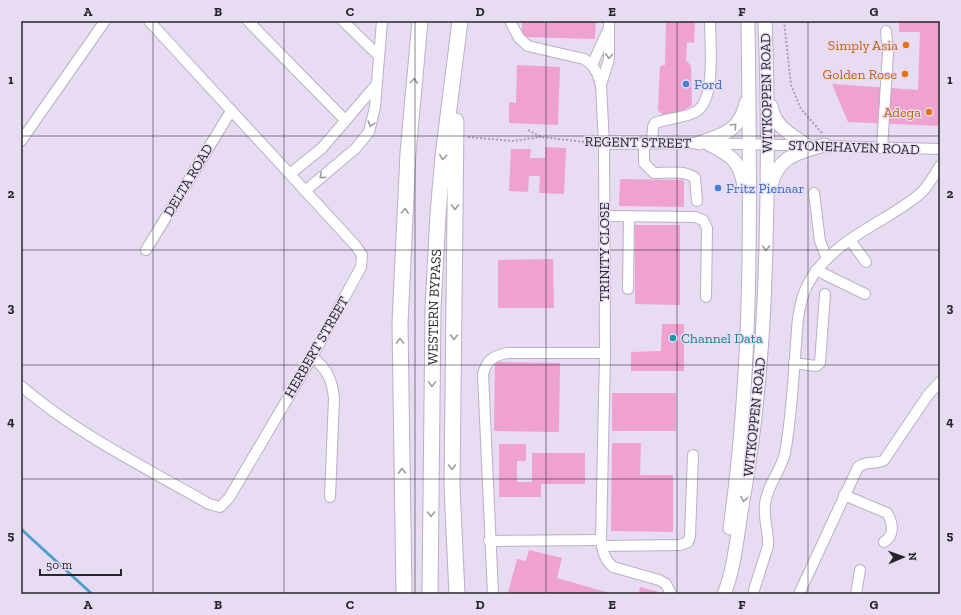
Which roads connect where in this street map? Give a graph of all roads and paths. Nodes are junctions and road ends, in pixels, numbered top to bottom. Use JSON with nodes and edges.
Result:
{"nodes":[{"id":1,"x":105,"y":21,"type":"edge"},
{"id":2,"x":149,"y":21,"type":"edge"},
{"id":3,"x":248,"y":21,"type":"edge"},
{"id":4,"x":343,"y":21,"type":"edge"},
{"id":5,"x":382,"y":21,"type":"edge"},
{"id":6,"x":420,"y":21,"type":"edge"},
{"id":7,"x":460,"y":21,"type":"edge"},
{"id":8,"x":510,"y":21,"type":"edge"},
{"id":9,"x":710,"y":21,"type":"edge"},
{"id":10,"x":765,"y":21,"type":"edge"},
{"id":11,"x":784,"y":21,"type":"edge"},
{"id":12,"x":609,"y":23,"type":"edge"},
{"id":13,"x":748,"y":24,"type":"edge"},
{"id":14,"x":886,"y":31,"type":"dead end"},
{"id":15,"x":379,"y":56,"type":"junction"},
{"id":16,"x":592,"y":65,"type":"junction"},
{"id":17,"x":750,"y":67,"type":"junction"},
{"id":18,"x":455,"y":70,"type":"junction"},
{"id":19,"x":768,"y":84,"type":"junction"},
{"id":20,"x":376,"y":85,"type":"junction"},
{"id":21,"x":601,"y":85,"type":"junction"},
{"id":22,"x":231,"y":111,"type":"junction"},
{"id":23,"x":345,"y":120,"type":"junction"},
{"id":24,"x":528,"y":130,"type":"dead end"},
{"id":25,"x":21,"y":141,"type":"edge"},
{"id":26,"x":648,"y":143,"type":"junction"},
{"id":27,"x":704,"y":143,"type":"junction"},
{"id":28,"x":604,"y":144,"type":"junction"},
{"id":29,"x":806,"y":144,"type":"junction"},
{"id":30,"x":749,"y":145,"type":"junction"},
{"id":31,"x":768,"y":145,"type":"junction"},
{"id":32,"x":828,"y":145,"type":"junction"},
{"id":33,"x":882,"y":148,"type":"junction"},
{"id":34,"x":940,"y":149,"type":"edge"},
{"id":35,"x":940,"y":166,"type":"edge"},
{"id":36,"x":290,"y":174,"type":"junction"},
{"id":37,"x":305,"y":191,"type":"junction"},
{"id":38,"x":814,"y":193,"type":"dead end"},
{"id":39,"x":697,"y":201,"type":"dead end"},
{"id":40,"x":767,"y":209,"type":"junction"},
{"id":41,"x":604,"y":216,"type":"junction"},
{"id":42,"x":629,"y":216,"type":"junction"},
{"id":43,"x":750,"y":217,"type":"junction"},
{"id":44,"x":850,"y":240,"type":"junction"},
{"id":45,"x":146,"y":250,"type":"dead end"},
{"id":46,"x":827,"y":259,"type":"junction"},
{"id":47,"x":866,"y":262,"type":"dead end"},
{"id":48,"x":816,"y":270,"type":"junction"},
{"id":49,"x":628,"y":289,"type":"dead end"},
{"id":50,"x":825,"y":294,"type":"dead end"},
{"id":51,"x":865,"y":294,"type":"dead end"},
{"id":52,"x":706,"y":297,"type":"dead end"},
{"id":53,"x":605,"y":353,"type":"junction"},
{"id":54,"x":312,"y":357,"type":"junction"},
{"id":55,"x":794,"y":363,"type":"junction"},
{"id":56,"x":940,"y":382,"type":"edge"},
{"id":57,"x":21,"y":386,"type":"edge"},
{"id":58,"x":693,"y":455,"type":"dead end"},
{"id":59,"x":844,"y":495,"type":"junction"},
{"id":60,"x":330,"y":497,"type":"dead end"},
{"id":61,"x":403,"y":540,"type":"junction"},
{"id":62,"x":489,"y":541,"type":"junction"},
{"id":63,"x":884,"y":542,"type":"dead end"},
{"id":64,"x":601,"y":543,"type":"junction"},
{"id":65,"x":860,"y":570,"type":"dead end"},
{"id":66,"x":754,"y":590,"type":"dead end"},
{"id":67,"x":396,"y":594,"type":"edge"},
{"id":68,"x":404,"y":594,"type":"edge"},
{"id":69,"x":430,"y":594,"type":"edge"},
{"id":70,"x":457,"y":594,"type":"edge"},
{"id":71,"x":493,"y":594,"type":"edge"},
{"id":72,"x":671,"y":594,"type":"edge"},
{"id":73,"x":722,"y":594,"type":"edge"},
{"id":74,"x":799,"y":594,"type":"edge"},
{"id":75,"x":856,"y":594,"type":"edge"}],
"edges":[{"from":1,"to":25,"type":"street"},
{"from":2,"to":22,"type":"street","name":"HERBERT STREET"},
{"from":3,"to":23,"type":"street"},
{"from":4,"to":15,"type":"street"},
{"from":5,"to":15,"type":"street"},
{"from":61,"to":6,"type":"highway","one_way":true},
{"from":7,"to":18,"type":"highway","name":"WESTERN BYPASS"},
{"from":8,"to":16,"type":"street"},
{"from":9,"to":26,"type":"street"},
{"from":10,"to":19,"type":"main road","name":"WITKOPPEN ROAD"},
{"from":11,"to":32,"type":"path"},
{"from":12,"to":16,"type":"street"},
{"from":12,"to":21,"type":"street","one_way":true},
{"from":13,"to":17,"type":"main road","name":"WITKOPPEN ROAD"},
{"from":14,"to":33,"type":"street"},
{"from":15,"to":20,"type":"street"},
{"from":16,"to":21,"type":"street","name":"TRINITY CLOSE"},
{"from":27,"to":17,"type":"main road","one_way":true},
{"from":17,"to":30,"type":"main road","name":"WITKOPPEN ROAD"},
{"from":18,"to":69,"type":"highway","name":"WESTERN BYPASS","one_way":true},
{"from":18,"to":70,"type":"highway","one_way":true},
{"from":19,"to":29,"type":"main road"},
{"from":19,"to":31,"type":"main road","name":"WITKOPPEN ROAD"},
{"from":20,"to":23,"type":"street"},
{"from":20,"to":37,"type":"street","one_way":true},
{"from":21,"to":28,"type":"street","name":"TRINITY CLOSE"},
{"from":22,"to":36,"type":"street","name":"HERBERT STREET"},
{"from":22,"to":45,"type":"street","name":"DELTA ROAD"},
{"from":23,"to":36,"type":"street"},
{"from":24,"to":28,"type":"path","name":"REGENT STREET"},
{"from":26,"to":27,"type":"street","name":"REGENT STREET"},
{"from":26,"to":28,"type":"street","name":"REGENT STREET"},
{"from":26,"to":39,"type":"street"},
{"from":27,"to":30,"type":"street","name":"REGENT STREET"},
{"from":27,"to":43,"type":"main road"},
{"from":28,"to":41,"type":"street","name":"TRINITY CLOSE"},
{"from":29,"to":31,"type":"street","name":"STONEHAVEN ROAD"},
{"from":29,"to":32,"type":"street","name":"STONEHAVEN ROAD"},
{"from":30,"to":31,"type":"street","name":"REGENT STREET"},
{"from":30,"to":43,"type":"main road","name":"WITKOPPEN ROAD"},
{"from":31,"to":40,"type":"main road","name":"WITKOPPEN ROAD"},
{"from":32,"to":33,"type":"street","name":"STONEHAVEN ROAD"},
{"from":32,"to":40,"type":"main road"},
{"from":33,"to":34,"type":"street","name":"STONEHAVEN ROAD"},
{"from":35,"to":44,"type":"street"},
{"from":36,"to":37,"type":"street","name":"HERBERT STREET"},
{"from":37,"to":54,"type":"street","name":"HERBERT STREET"},
{"from":38,"to":46,"type":"street"},
{"from":40,"to":73,"type":"main road","name":"WITKOPPEN ROAD","one_way":true},
{"from":41,"to":42,"type":"street"},
{"from":41,"to":53,"type":"street","name":"TRINITY CLOSE"},
{"from":42,"to":49,"type":"street"},
{"from":42,"to":52,"type":"street"},
{"from":43,"to":73,"type":"main road","name":"WITKOPPEN ROAD"},
{"from":44,"to":46,"type":"street"},
{"from":44,"to":47,"type":"street"},
{"from":46,"to":48,"type":"street"},
{"from":48,"to":51,"type":"street"},
{"from":48,"to":55,"type":"street"},
{"from":50,"to":55,"type":"street"},
{"from":53,"to":62,"type":"street"},
{"from":53,"to":64,"type":"street","name":"TRINITY CLOSE"},
{"from":54,"to":57,"type":"street","name":"HERBERT STREET"},
{"from":54,"to":60,"type":"street"},
{"from":55,"to":66,"type":"street"},
{"from":56,"to":59,"type":"street"},
{"from":58,"to":64,"type":"street"},
{"from":59,"to":63,"type":"street"},
{"from":59,"to":74,"type":"street"},
{"from":61,"to":67,"type":"highway"},
{"from":61,"to":68,"type":"highway"},
{"from":62,"to":64,"type":"street"},
{"from":62,"to":71,"type":"street"},
{"from":64,"to":72,"type":"street","name":"TRINITY CLOSE"},
{"from":65,"to":75,"type":"street"}]}
